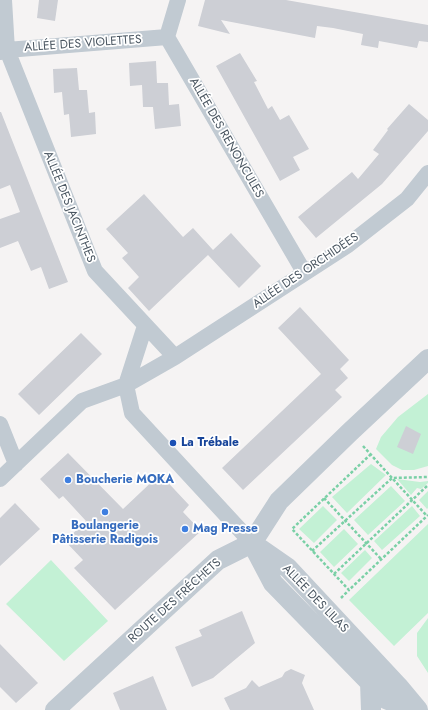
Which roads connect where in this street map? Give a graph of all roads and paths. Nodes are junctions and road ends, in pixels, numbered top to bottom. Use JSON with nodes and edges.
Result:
{"nodes":[{"id":1,"x":4,"y":0,"type":"edge"},
{"id":2,"x":178,"y":0,"type":"edge"},
{"id":3,"x":167,"y":37,"type":"junction"},
{"id":4,"x":4,"y":51,"type":"edge"},
{"id":5,"x":428,"y":173,"type":"edge"},
{"id":6,"x":304,"y":272,"type":"junction"},
{"id":7,"x":145,"y":326,"type":"junction"},
{"id":8,"x":175,"y":357,"type":"junction"},
{"id":9,"x":428,"y":359,"type":"edge"},
{"id":10,"x":126,"y":385,"type":"junction"},
{"id":11,"x":0,"y":424,"type":"edge"},
{"id":12,"x":350,"y":432,"type":"junction"},
{"id":13,"x":370,"y":454,"type":"junction"},
{"id":14,"x":16,"y":464,"type":"junction"},
{"id":15,"x":428,"y":477,"type":"edge"},
{"id":16,"x":392,"y":478,"type":"junction"},
{"id":17,"x":0,"y":479,"type":"edge"},
{"id":18,"x":428,"y":485,"type":"edge"},
{"id":19,"x":324,"y":498,"type":"junction"},
{"id":20,"x":412,"y":500,"type":"junction"},
{"id":21,"x":428,"y":516,"type":"edge"},
{"id":22,"x":345,"y":520,"type":"junction"},
{"id":23,"x":287,"y":528,"type":"dead end"},
{"id":24,"x":292,"y":529,"type":"junction"},
{"id":25,"x":252,"y":543,"type":"junction"},
{"id":26,"x":366,"y":543,"type":"junction"},
{"id":27,"x":312,"y":551,"type":"junction"},
{"id":28,"x":381,"y":560,"type":"junction"},
{"id":29,"x":334,"y":574,"type":"junction"},
{"id":30,"x":349,"y":590,"type":"junction"},
{"id":31,"x":338,"y":601,"type":"dead end"},
{"id":32,"x":370,"y":682,"type":"junction"},
{"id":33,"x":55,"y":710,"type":"edge"},
{"id":34,"x":371,"y":710,"type":"edge"},
{"id":35,"x":411,"y":710,"type":"edge"},
{"id":36,"x":418,"y":710,"type":"edge"}],
"edges":[{"from":1,"to":4,"type":"street","name":"ALLÉE DES JACINTHES"},
{"from":2,"to":3,"type":"street"},
{"from":3,"to":4,"type":"street","name":"ALLÉE DES VIOLETTES"},
{"from":3,"to":6,"type":"street","name":"ALLÉE DES RENONCULES"},
{"from":4,"to":7,"type":"street","name":"ALLÉE DES JACINTHES"},
{"from":5,"to":6,"type":"street","name":"ALLÉE DES ORCHIDÉES"},
{"from":6,"to":8,"type":"street","name":"ALLÉE DES ORCHIDÉES"},
{"from":7,"to":8,"type":"street","name":"ALLÉE DES JACINTHES"},
{"from":7,"to":10,"type":"street"},
{"from":8,"to":10,"type":"street","name":"ALLÉE DES ORCHIDÉES"},
{"from":9,"to":12,"type":"street"},
{"from":10,"to":14,"type":"street"},
{"from":10,"to":25,"type":"street"},
{"from":11,"to":14,"type":"street"},
{"from":12,"to":13,"type":"path"},
{"from":12,"to":25,"type":"street"},
{"from":13,"to":16,"type":"path"},
{"from":13,"to":19,"type":"path"},
{"from":14,"to":17,"type":"street"},
{"from":15,"to":16,"type":"path"},
{"from":16,"to":20,"type":"path"},
{"from":16,"to":22,"type":"path"},
{"from":18,"to":20,"type":"path"},
{"from":19,"to":22,"type":"path"},
{"from":19,"to":24,"type":"path"},
{"from":20,"to":21,"type":"path"},
{"from":20,"to":26,"type":"path"},
{"from":21,"to":28,"type":"path"},
{"from":22,"to":26,"type":"path"},
{"from":22,"to":27,"type":"path"},
{"from":23,"to":24,"type":"path"},
{"from":24,"to":27,"type":"path"},
{"from":25,"to":32,"type":"street","name":"ALLÉE DES LILAS"},
{"from":25,"to":33,"type":"street","name":"ROUTE DES FRÉCHETS"},
{"from":25,"to":36,"type":"street","name":"ALLÉE DES LILAS"},
{"from":26,"to":28,"type":"path"},
{"from":26,"to":29,"type":"path"},
{"from":27,"to":29,"type":"path"},
{"from":28,"to":30,"type":"path"},
{"from":29,"to":30,"type":"path"},
{"from":30,"to":31,"type":"path"},
{"from":32,"to":34,"type":"street"},
{"from":32,"to":35,"type":"street","name":"ALLÉE DES LILAS"}]}
